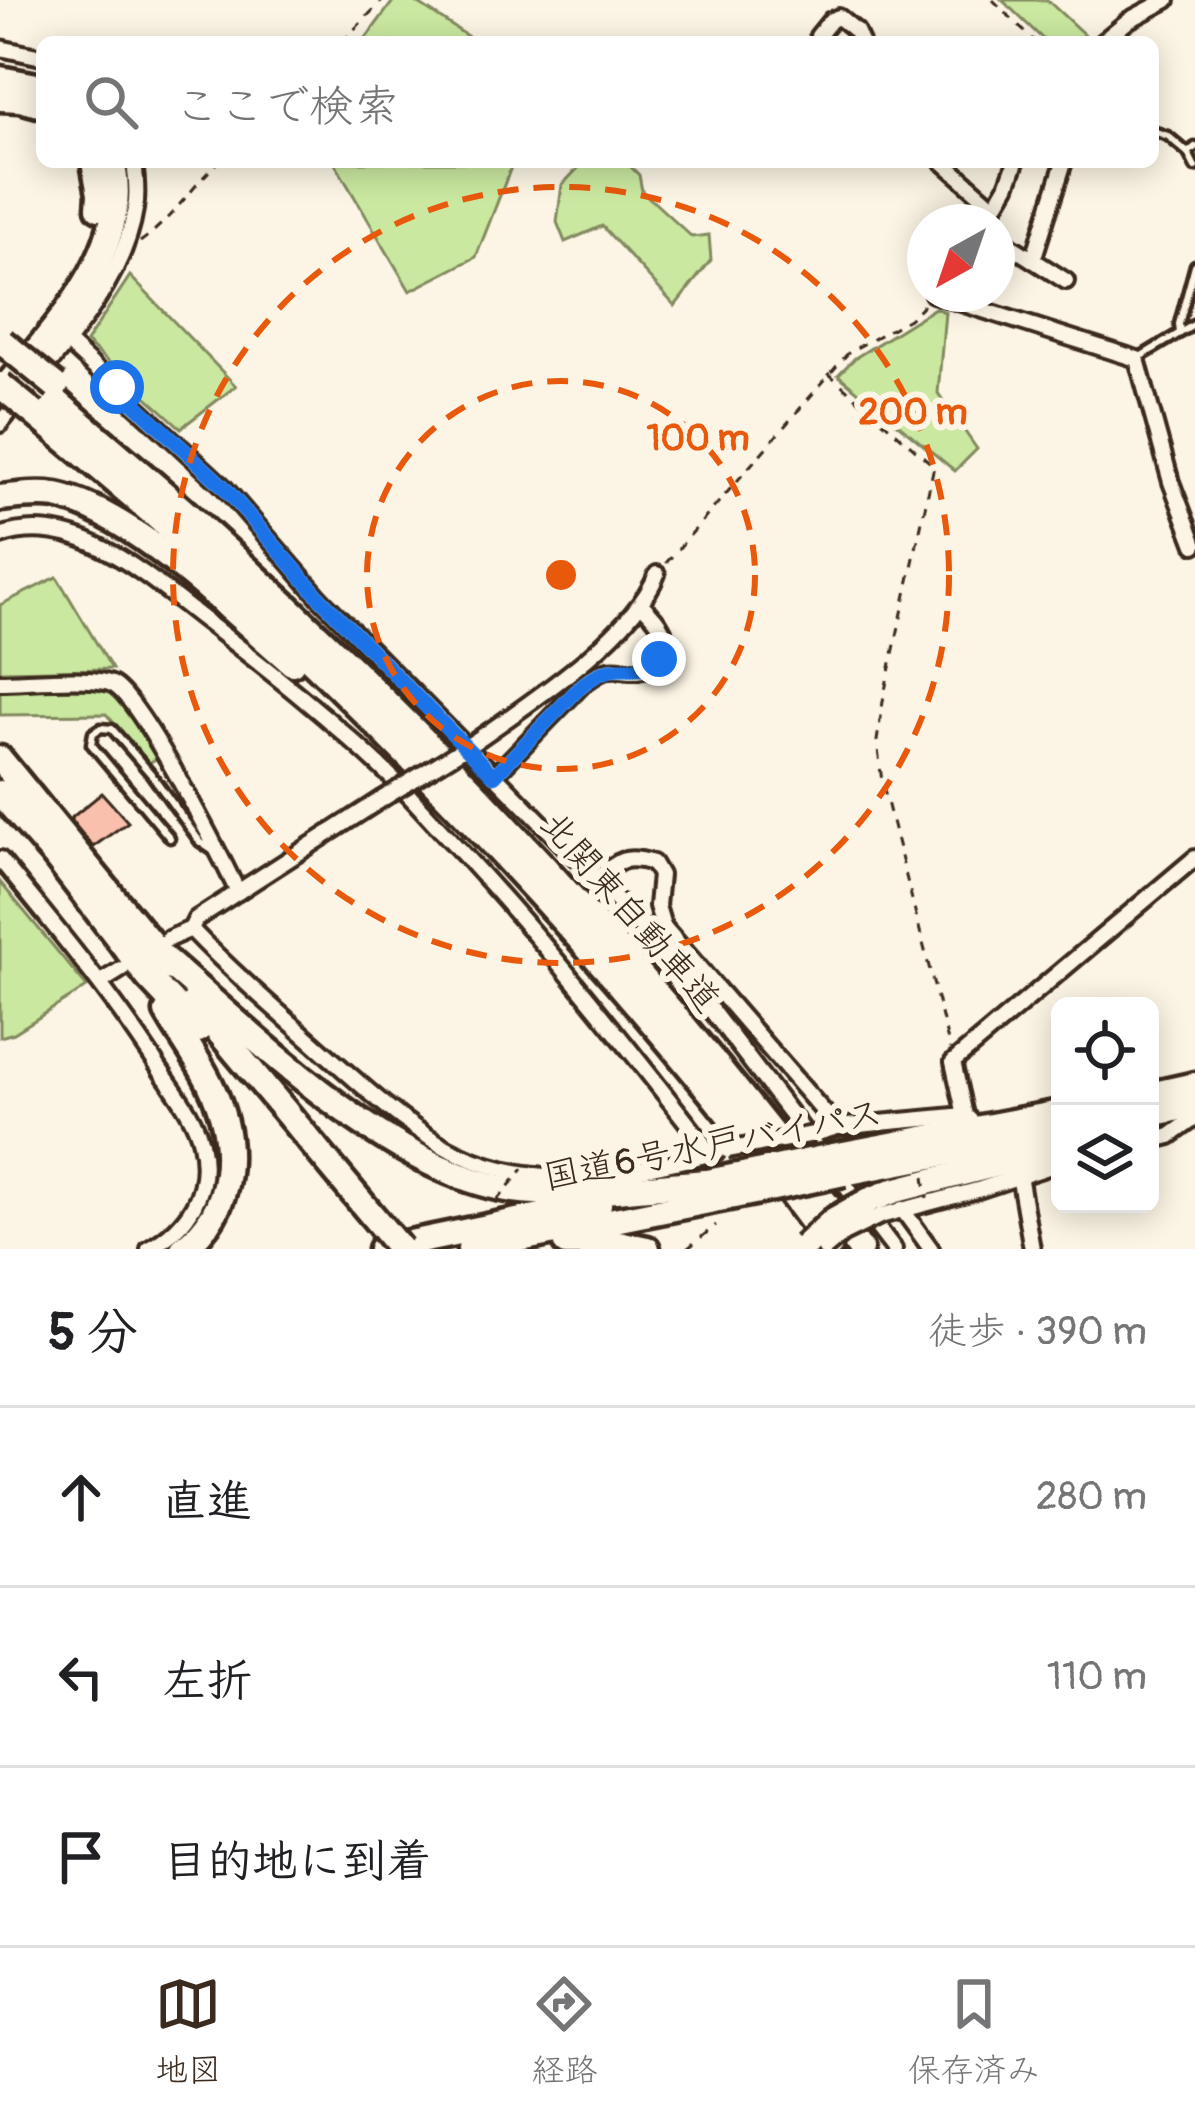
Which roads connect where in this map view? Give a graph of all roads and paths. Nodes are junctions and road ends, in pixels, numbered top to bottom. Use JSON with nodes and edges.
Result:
{"nodes":[{"id":1,"x":383,"y":0,"type":"edge"},
{"id":2,"x":993,"y":0,"type":"edge"},
{"id":3,"x":1167,"y":0,"type":"edge"},
{"id":4,"x":818,"y":35,"type":"dead end"},
{"id":5,"x":347,"y":36,"type":"edge"},
{"id":6,"x":858,"y":36,"type":"edge"},
{"id":7,"x":1029,"y":36,"type":"edge"},
{"id":8,"x":1109,"y":36,"type":"edge"},
{"id":9,"x":0,"y":48,"type":"edge"},
{"id":10,"x":36,"y":56,"type":"edge"},
{"id":11,"x":0,"y":79,"type":"edge"},
{"id":12,"x":36,"y":86,"type":"edge"},
{"id":13,"x":0,"y":98,"type":"edge"},
{"id":14,"x":36,"y":103,"type":"edge"},
{"id":15,"x":1159,"y":133,"type":"edge"},
{"id":16,"x":1192,"y":150,"type":"edge"},
{"id":17,"x":1195,"y":167,"type":"edge"},
{"id":18,"x":95,"y":168,"type":"edge"},
{"id":19,"x":113,"y":168,"type":"edge"},
{"id":20,"x":134,"y":168,"type":"edge"},
{"id":21,"x":212,"y":168,"type":"edge"},
{"id":22,"x":950,"y":168,"type":"edge"},
{"id":23,"x":1013,"y":168,"type":"edge"},
{"id":24,"x":1062,"y":168,"type":"edge"},
{"id":25,"x":990,"y":204,"type":"edge"},
{"id":26,"x":997,"y":204,"type":"edge"},
{"id":27,"x":1015,"y":248,"type":"edge"},
{"id":28,"x":120,"y":256,"type":"junction"},
{"id":29,"x":1033,"y":260,"type":"junction"},
{"id":30,"x":1195,"y":265,"type":"edge"},
{"id":31,"x":1066,"y":281,"type":"dead end"},
{"id":32,"x":916,"y":312,"type":"edge"},
{"id":33,"x":989,"y":312,"type":"edge"},
{"id":34,"x":1195,"y":324,"type":"edge"},
{"id":35,"x":1180,"y":333,"type":"junction"},
{"id":36,"x":67,"y":342,"type":"junction"},
{"id":37,"x":1,"y":346,"type":"edge"},
{"id":38,"x":1137,"y":359,"type":"junction"},
{"id":39,"x":0,"y":372,"type":"edge"},
{"id":40,"x":828,"y":374,"type":"junction"},
{"id":41,"x":0,"y":385,"type":"edge"},
{"id":42,"x":0,"y":394,"type":"edge"},
{"id":43,"x":46,"y":398,"type":"junction"},
{"id":44,"x":0,"y":424,"type":"edge"},
{"id":45,"x":0,"y":498,"type":"edge"},
{"id":46,"x":0,"y":536,"type":"edge"},
{"id":47,"x":1195,"y":545,"type":"edge"},
{"id":48,"x":657,"y":574,"type":"joint"},
{"id":49,"x":641,"y":604,"type":"junction"},
{"id":50,"x":0,"y":682,"type":"edge"},
{"id":51,"x":0,"y":759,"type":"edge"},
{"id":52,"x":494,"y":776,"type":"junction"},
{"id":53,"x":0,"y":793,"type":"edge"},
{"id":54,"x":170,"y":838,"type":"dead end"},
{"id":55,"x":218,"y":853,"type":"junction"},
{"id":56,"x":0,"y":859,"type":"edge"},
{"id":57,"x":507,"y":859,"type":"junction"},
{"id":58,"x":1192,"y":865,"type":"edge"},
{"id":59,"x":596,"y":880,"type":"junction"},
{"id":60,"x":238,"y":892,"type":"junction"},
{"id":61,"x":191,"y":928,"type":"junction"},
{"id":62,"x":160,"y":958,"type":"junction"},
{"id":63,"x":122,"y":969,"type":"dead end"},
{"id":64,"x":101,"y":982,"type":"junction"},
{"id":65,"x":952,"y":1062,"type":"junction"},
{"id":66,"x":1195,"y":1085,"type":"edge"},
{"id":67,"x":1159,"y":1093,"type":"edge"},
{"id":68,"x":1172,"y":1113,"type":"edge"},
{"id":69,"x":1051,"y":1114,"type":"edge"},
{"id":70,"x":972,"y":1122,"type":"junction"},
{"id":71,"x":837,"y":1127,"type":"junction"},
{"id":72,"x":1051,"y":1132,"type":"edge"},
{"id":73,"x":1159,"y":1139,"type":"edge"},
{"id":74,"x":1051,"y":1150,"type":"edge"},
{"id":75,"x":707,"y":1154,"type":"junction"},
{"id":76,"x":838,"y":1164,"type":"junction"},
{"id":77,"x":1051,"y":1166,"type":"edge"},
{"id":78,"x":523,"y":1169,"type":"dead end"},
{"id":79,"x":1019,"y":1175,"type":"junction"},
{"id":80,"x":924,"y":1177,"type":"dead end"},
{"id":81,"x":707,"y":1182,"type":"junction"},
{"id":82,"x":754,"y":1182,"type":"junction"},
{"id":83,"x":927,"y":1198,"type":"dead end"},
{"id":84,"x":497,"y":1200,"type":"dead end"},
{"id":85,"x":874,"y":1208,"type":"junction"},
{"id":86,"x":902,"y":1209,"type":"junction"},
{"id":87,"x":716,"y":1225,"type":"dead end"},
{"id":88,"x":377,"y":1238,"type":"edge"},
{"id":89,"x":149,"y":1249,"type":"edge"},
{"id":90,"x":183,"y":1249,"type":"edge"},
{"id":91,"x":400,"y":1249,"type":"edge"},
{"id":92,"x":470,"y":1249,"type":"edge"},
{"id":93,"x":523,"y":1249,"type":"edge"},
{"id":94,"x":647,"y":1249,"type":"edge"},
{"id":95,"x":687,"y":1249,"type":"edge"},
{"id":96,"x":816,"y":1249,"type":"edge"},
{"id":97,"x":860,"y":1249,"type":"edge"},
{"id":98,"x":894,"y":1249,"type":"edge"},
{"id":99,"x":931,"y":1249,"type":"edge"},
{"id":100,"x":1032,"y":1249,"type":"edge"}],
"edges":[{"from":1,"to":5,"type":"path"},
{"from":2,"to":7,"type":"path"},
{"from":3,"to":8,"type":"street"},
{"from":4,"to":6,"type":"street"},
{"from":9,"to":10,"type":"street"},
{"from":11,"to":12,"type":"highway"},
{"from":13,"to":14,"type":"highway"},
{"from":15,"to":16,"type":"lane"},
{"from":16,"to":17,"type":"lane"},
{"from":18,"to":39,"type":"highway"},
{"from":19,"to":42,"type":"highway"},
{"from":20,"to":28,"type":"street"},
{"from":21,"to":28,"type":"path"},
{"from":22,"to":25,"type":"street"},
{"from":23,"to":26,"type":"street"},
{"from":24,"to":29,"type":"street"},
{"from":27,"to":29,"type":"street"},
{"from":28,"to":36,"type":"street"},
{"from":29,"to":31,"type":"street"},
{"from":30,"to":35,"type":"lane"},
{"from":32,"to":40,"type":"path"},
{"from":33,"to":38,"type":"street"},
{"from":34,"to":35,"type":"lane"},
{"from":35,"to":38,"type":"lane"},
{"from":36,"to":44,"type":"street"},
{"from":36,"to":52,"type":"street"},
{"from":37,"to":43,"type":"highway","name":"北関東自動車道"},
{"from":38,"to":47,"type":"street"},
{"from":40,"to":48,"type":"path"},
{"from":40,"to":65,"type":"path"},
{"from":41,"to":43,"type":"highway","name":"北関東自動車道","bridge":true},
{"from":43,"to":57,"type":"highway","name":"北関東自動車道"},
{"from":43,"to":97,"type":"highway","name":"北関東自動車道"},
{"from":45,"to":57,"type":"highway"},
{"from":46,"to":75,"type":"street"},
{"from":48,"to":49,"type":"street"},
{"from":49,"to":52,"type":"street"},
{"from":49,"to":60,"type":"street","bridge":true},
{"from":50,"to":55,"type":"street"},
{"from":51,"to":62,"type":"highway"},
{"from":52,"to":59,"type":"street"},
{"from":53,"to":62,"type":"highway"},
{"from":54,"to":55,"type":"lane"},
{"from":55,"to":60,"type":"street"},
{"from":56,"to":64,"type":"street"},
{"from":57,"to":96,"type":"highway","name":"北関東自動車道"},
{"from":58,"to":65,"type":"street"},
{"from":59,"to":71,"type":"street"},
{"from":59,"to":98,"type":"street"},
{"from":60,"to":61,"type":"street"},
{"from":61,"to":62,"type":"street"},
{"from":61,"to":75,"type":"street"},
{"from":62,"to":81,"type":"highway"},
{"from":62,"to":88,"type":"highway"},
{"from":62,"to":90,"type":"highway"},
{"from":63,"to":64,"type":"street"},
{"from":64,"to":89,"type":"street"},
{"from":65,"to":70,"type":"street"},
{"from":66,"to":67,"type":"highway"},
{"from":68,"to":73,"type":"street"},
{"from":69,"to":70,"type":"highway","name":"国道6号水戸バイパス"},
{"from":70,"to":71,"type":"street"},
{"from":70,"to":76,"type":"highway","name":"国道6号水戸バイパス"},
{"from":71,"to":75,"type":"street","bridge":true},
{"from":72,"to":76,"type":"highway","name":"国道6号水戸バイパス"},
{"from":74,"to":85,"type":"highway"},
{"from":76,"to":82,"type":"highway","name":"国道6号水戸バイパス","bridge":true},
{"from":77,"to":79,"type":"street"},
{"from":78,"to":84,"type":"path","bridge":true},
{"from":79,"to":86,"type":"street"},
{"from":79,"to":100,"type":"street"},
{"from":80,"to":83,"type":"path","bridge":true},
{"from":81,"to":82,"type":"highway","name":"国道6号水戸バイパス"},
{"from":81,"to":88,"type":"highway","name":"国道6号水戸バイパス"},
{"from":82,"to":92,"type":"highway","name":"国道6号水戸バイパス"},
{"from":85,"to":86,"type":"street"},
{"from":85,"to":96,"type":"highway","bridge":true},
{"from":86,"to":99,"type":"street"},
{"from":87,"to":95,"type":"path"},
{"from":88,"to":91,"type":"highway","bridge":true},
{"from":93,"to":94,"type":"highway"}]}
